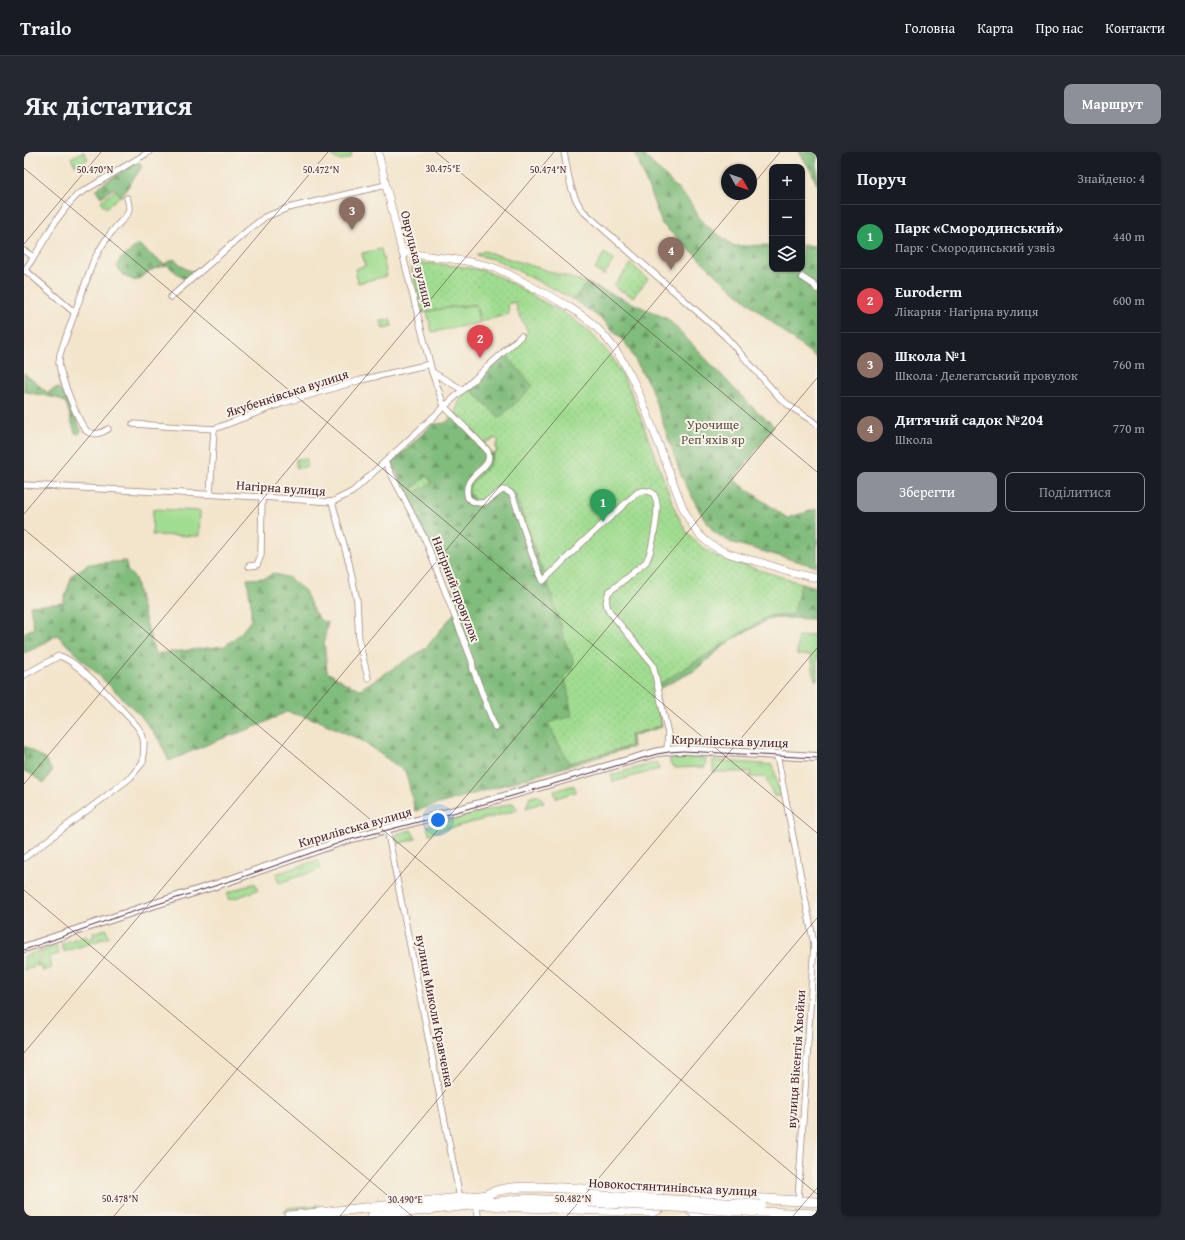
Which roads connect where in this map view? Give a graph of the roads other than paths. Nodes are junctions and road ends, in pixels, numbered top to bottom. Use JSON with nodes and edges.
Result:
{"nodes":[{"id":1,"x":149,"y":152,"type":"edge"},
{"id":2,"x":378,"y":152,"type":"edge"},
{"id":3,"x":564,"y":152,"type":"edge"},
{"id":4,"x":386,"y":185,"type":"junction"},
{"id":5,"x":127,"y":198,"type":"dead end"},
{"id":6,"x":24,"y":251,"type":"edge"},
{"id":7,"x":402,"y":252,"type":"junction"},
{"id":8,"x":34,"y":257,"type":"junction"},
{"id":9,"x":25,"y":271,"type":"edge"},
{"id":10,"x":802,"y":277,"type":"dead end"},
{"id":11,"x":817,"y":289,"type":"edge"},
{"id":12,"x":172,"y":297,"type":"dead end"},
{"id":13,"x":75,"y":313,"type":"junction"},
{"id":14,"x":521,"y":336,"type":"dead end"},
{"id":15,"x":430,"y":364,"type":"junction"},
{"id":16,"x":432,"y":372,"type":"junction"},
{"id":17,"x":463,"y":390,"type":"junction"},
{"id":18,"x":444,"y":406,"type":"junction"},
{"id":19,"x":133,"y":424,"type":"dead end"},
{"id":20,"x":817,"y":425,"type":"edge"},
{"id":21,"x":214,"y":428,"type":"junction"},
{"id":22,"x":108,"y":429,"type":"dead end"},
{"id":23,"x":385,"y":462,"type":"junction"},
{"id":24,"x":24,"y":485,"type":"edge"},
{"id":25,"x":210,"y":494,"type":"junction"},
{"id":26,"x":262,"y":497,"type":"junction"},
{"id":27,"x":332,"y":502,"type":"junction"},
{"id":28,"x":249,"y":566,"type":"dead end"},
{"id":29,"x":817,"y":578,"type":"edge"},
{"id":30,"x":24,"y":675,"type":"edge"},
{"id":31,"x":368,"y":678,"type":"dead end"},
{"id":32,"x":495,"y":728,"type":"dead end"},
{"id":33,"x":667,"y":750,"type":"junction"},
{"id":34,"x":777,"y":755,"type":"junction"},
{"id":35,"x":817,"y":757,"type":"edge"},
{"id":36,"x":388,"y":829,"type":"junction"},
{"id":37,"x":24,"y":858,"type":"edge"},
{"id":38,"x":816,"y":944,"type":"edge"},
{"id":39,"x":24,"y":948,"type":"edge"},
{"id":40,"x":460,"y":1198,"type":"junction"},
{"id":41,"x":482,"y":1201,"type":"junction"},
{"id":42,"x":798,"y":1201,"type":"junction"},
{"id":43,"x":817,"y":1202,"type":"edge"},
{"id":44,"x":761,"y":1208,"type":"junction"},
{"id":45,"x":817,"y":1208,"type":"edge"},
{"id":46,"x":817,"y":1214,"type":"edge"},
{"id":47,"x":289,"y":1216,"type":"edge"},
{"id":48,"x":372,"y":1216,"type":"edge"},
{"id":49,"x":478,"y":1216,"type":"edge"},
{"id":50,"x":728,"y":1216,"type":"edge"}],
"edges":[{"from":1,"to":8,"type":"street"},
{"from":2,"to":4,"type":"street","name":"Овруцька вулиця"},
{"from":3,"to":20,"type":"street"},
{"from":4,"to":7,"type":"street","name":"Овруцька вулиця"},
{"from":4,"to":12,"type":"street"},
{"from":5,"to":13,"type":"street"},
{"from":6,"to":8,"type":"street"},
{"from":7,"to":15,"type":"street","name":"Овруцька вулиця"},
{"from":7,"to":29,"type":"street"},
{"from":8,"to":9,"type":"street"},
{"from":9,"to":13,"type":"street"},
{"from":10,"to":11,"type":"street"},
{"from":13,"to":22,"type":"street"},
{"from":14,"to":17,"type":"street","name":"Нагірна вулиця"},
{"from":15,"to":16,"type":"street","name":"Овруцька вулиця"},
{"from":15,"to":21,"type":"street","name":"Якубенківська вулиця"},
{"from":16,"to":17,"type":"street"},
{"from":16,"to":18,"type":"street","name":"Овруцька вулиця"},
{"from":17,"to":18,"type":"street","name":"Нагірна вулиця"},
{"from":18,"to":23,"type":"street","name":"Нагірна вулиця"},
{"from":18,"to":33,"type":"street"},
{"from":19,"to":21,"type":"street"},
{"from":21,"to":25,"type":"street","name":"Якубенківська вулиця"},
{"from":23,"to":27,"type":"street","name":"Нагірна вулиця"},
{"from":23,"to":32,"type":"street","name":"Нагірний провулок"},
{"from":24,"to":25,"type":"street","name":"Нагірна вулиця"},
{"from":25,"to":26,"type":"street","name":"Нагірна вулиця"},
{"from":26,"to":27,"type":"street","name":"Нагірна вулиця"},
{"from":26,"to":28,"type":"street"},
{"from":27,"to":31,"type":"street"},
{"from":30,"to":37,"type":"street"},
{"from":33,"to":34,"type":"main road","name":"Кирилівська вулиця"},
{"from":33,"to":36,"type":"main road","name":"Кирилівська вулиця"},
{"from":34,"to":35,"type":"main road","name":"Кирилівська вулиця"},
{"from":34,"to":38,"type":"street","name":"вулиця Вікентія Хвойки"},
{"from":36,"to":39,"type":"main road","name":"Кирилівська вулиця"},
{"from":36,"to":40,"type":"street","name":"вулиця Миколи Кравченка"},
{"from":38,"to":42,"type":"street","name":"вулиця Вікентія Хвойки"},
{"from":40,"to":41,"type":"main road","name":"Новокостянтинівська вулиця"},
{"from":40,"to":47,"type":"main road","name":"Новокостянтинівська вулиця"},
{"from":41,"to":41,"type":"main road"},
{"from":41,"to":44,"type":"main road","name":"Новокостянтинівська вулиця","bridge":true},
{"from":41,"to":48,"type":"main road","name":"Новокостянтинівська вулиця"},
{"from":41,"to":49,"type":"street"},
{"from":42,"to":43,"type":"main road"},
{"from":42,"to":50,"type":"main road"},
{"from":44,"to":45,"type":"main road","name":"Новокостянтинівська вулиця"},
{"from":44,"to":46,"type":"main road","name":"Новокостянтинівська вулиця"}]}
